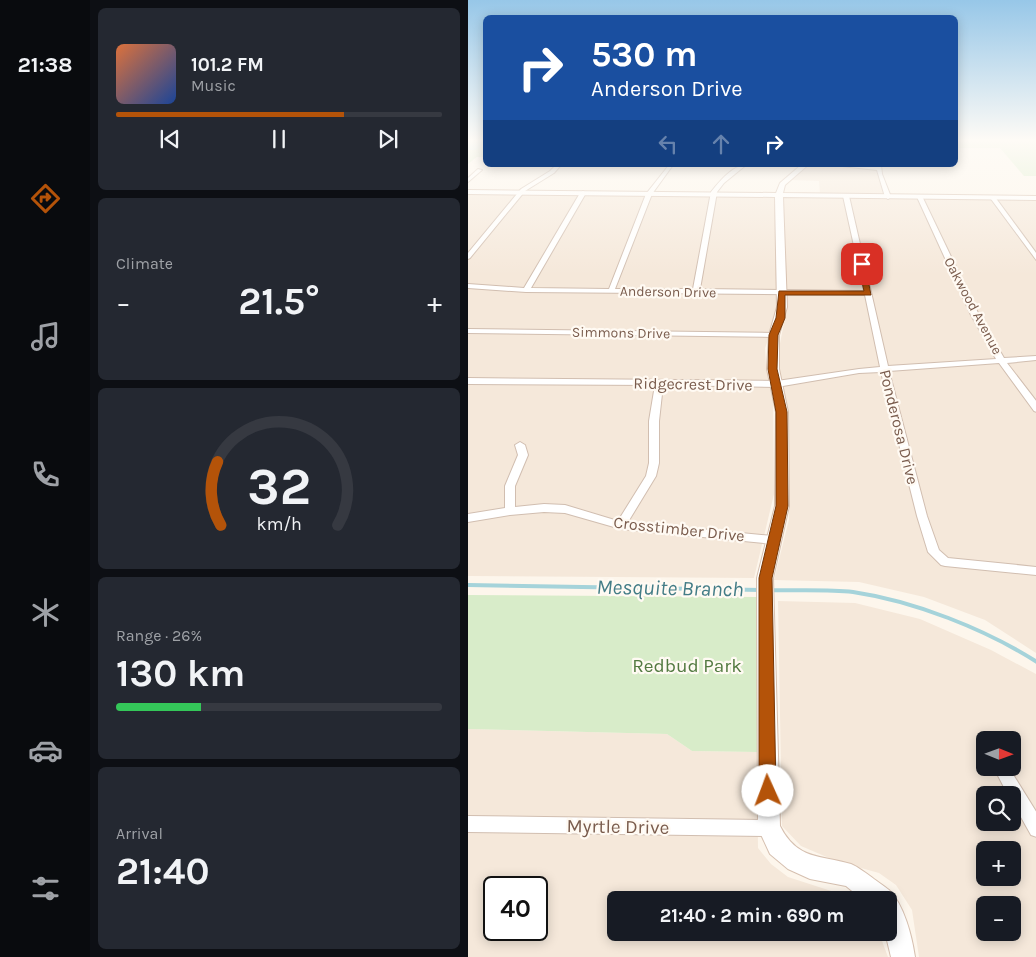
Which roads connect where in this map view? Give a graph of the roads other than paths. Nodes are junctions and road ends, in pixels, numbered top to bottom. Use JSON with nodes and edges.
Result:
{"nodes":[{"id":1,"x":528,"y":186,"type":"edge"},
{"id":2,"x":655,"y":186,"type":"edge"},
{"id":3,"x":718,"y":186,"type":"edge"},
{"id":4,"x":781,"y":186,"type":"edge"},
{"id":5,"x":885,"y":186,"type":"edge"},
{"id":6,"x":468,"y":192,"type":"edge"},
{"id":7,"x":520,"y":192,"type":"junction"},
{"id":8,"x":583,"y":194,"type":"junction"},
{"id":9,"x":649,"y":194,"type":"junction"},
{"id":10,"x":714,"y":194,"type":"junction"},
{"id":11,"x":778,"y":195,"type":"junction"},
{"id":12,"x":846,"y":196,"type":"junction"},
{"id":13,"x":888,"y":197,"type":"junction"},
{"id":14,"x":920,"y":197,"type":"junction"},
{"id":15,"x":993,"y":198,"type":"junction"},
{"id":16,"x":1036,"y":198,"type":"edge"},
{"id":17,"x":468,"y":257,"type":"edge"},
{"id":18,"x":1036,"y":259,"type":"edge"},
{"id":19,"x":468,"y":286,"type":"edge"},
{"id":20,"x":526,"y":290,"type":"junction"},
{"id":21,"x":611,"y":291,"type":"junction"},
{"id":22,"x":696,"y":292,"type":"junction"},
{"id":23,"x":781,"y":293,"type":"junction"},
{"id":24,"x":869,"y":293,"type":"junction"},
{"id":25,"x":468,"y":331,"type":"edge"},
{"id":26,"x":774,"y":335,"type":"junction"},
{"id":27,"x":1036,"y":358,"type":"edge"},
{"id":28,"x":1001,"y":360,"type":"junction"},
{"id":29,"x":884,"y":368,"type":"junction"},
{"id":30,"x":468,"y":381,"type":"edge"},
{"id":31,"x":659,"y":384,"type":"junction"},
{"id":32,"x":777,"y":384,"type":"junction"},
{"id":33,"x":1036,"y":410,"type":"edge"},
{"id":34,"x":520,"y":445,"type":"dead end"},
{"id":35,"x":510,"y":511,"type":"junction"},
{"id":36,"x":468,"y":518,"type":"edge"},
{"id":37,"x":621,"y":525,"type":"junction"},
{"id":38,"x":773,"y":540,"type":"junction"},
{"id":39,"x":1036,"y":572,"type":"edge"},
{"id":40,"x":1006,"y":776,"type":"edge"},
{"id":41,"x":468,"y":824,"type":"edge"},
{"id":42,"x":769,"y":828,"type":"junction"},
{"id":43,"x":1036,"y":829,"type":"edge"},
{"id":44,"x":870,"y":891,"type":"edge"},
{"id":45,"x":897,"y":932,"type":"edge"},
{"id":46,"x":903,"y":957,"type":"edge"}],
"edges":[{"from":1,"to":7,"type":"street"},
{"from":2,"to":9,"type":"street"},
{"from":3,"to":10,"type":"street"},
{"from":4,"to":11,"type":"street"},
{"from":5,"to":13,"type":"street"},
{"from":6,"to":7,"type":"street"},
{"from":7,"to":8,"type":"street"},
{"from":7,"to":17,"type":"street"},
{"from":8,"to":9,"type":"street"},
{"from":8,"to":20,"type":"street"},
{"from":9,"to":10,"type":"street"},
{"from":9,"to":21,"type":"street"},
{"from":10,"to":11,"type":"street"},
{"from":10,"to":22,"type":"street"},
{"from":11,"to":12,"type":"street"},
{"from":11,"to":23,"type":"street"},
{"from":12,"to":13,"type":"street"},
{"from":12,"to":24,"type":"street","name":"Ponderosa Drive"},
{"from":13,"to":14,"type":"street"},
{"from":14,"to":15,"type":"street"},
{"from":14,"to":28,"type":"street","name":"Oakwood Avenue"},
{"from":15,"to":16,"type":"street"},
{"from":15,"to":18,"type":"street"},
{"from":19,"to":20,"type":"street","name":"Anderson Drive"},
{"from":20,"to":21,"type":"street","name":"Anderson Drive"},
{"from":21,"to":22,"type":"street","name":"Anderson Drive"},
{"from":22,"to":23,"type":"street","name":"Anderson Drive"},
{"from":23,"to":24,"type":"street","name":"Anderson Drive"},
{"from":23,"to":26,"type":"street"},
{"from":24,"to":29,"type":"street","name":"Ponderosa Drive"},
{"from":25,"to":26,"type":"street","name":"Simmons Drive"},
{"from":26,"to":32,"type":"street"},
{"from":27,"to":28,"type":"street","name":"Ridgecrest Drive"},
{"from":28,"to":29,"type":"street","name":"Ridgecrest Drive"},
{"from":28,"to":33,"type":"street","name":"Oakwood Avenue"},
{"from":29,"to":32,"type":"street","name":"Ridgecrest Drive"},
{"from":29,"to":39,"type":"street","name":"Ponderosa Drive"},
{"from":30,"to":31,"type":"street","name":"Ridgecrest Drive"},
{"from":31,"to":32,"type":"street","name":"Ridgecrest Drive"},
{"from":31,"to":37,"type":"street"},
{"from":32,"to":38,"type":"street"},
{"from":34,"to":35,"type":"street"},
{"from":35,"to":36,"type":"street","name":"Crosstimber Drive"},
{"from":35,"to":37,"type":"street","name":"Crosstimber Drive"},
{"from":37,"to":38,"type":"street","name":"Crosstimber Drive"},
{"from":38,"to":42,"type":"street"},
{"from":40,"to":43,"type":"street"},
{"from":41,"to":42,"type":"street","name":"Myrtle Drive"},
{"from":42,"to":44,"type":"street"},
{"from":45,"to":46,"type":"street"}]}
